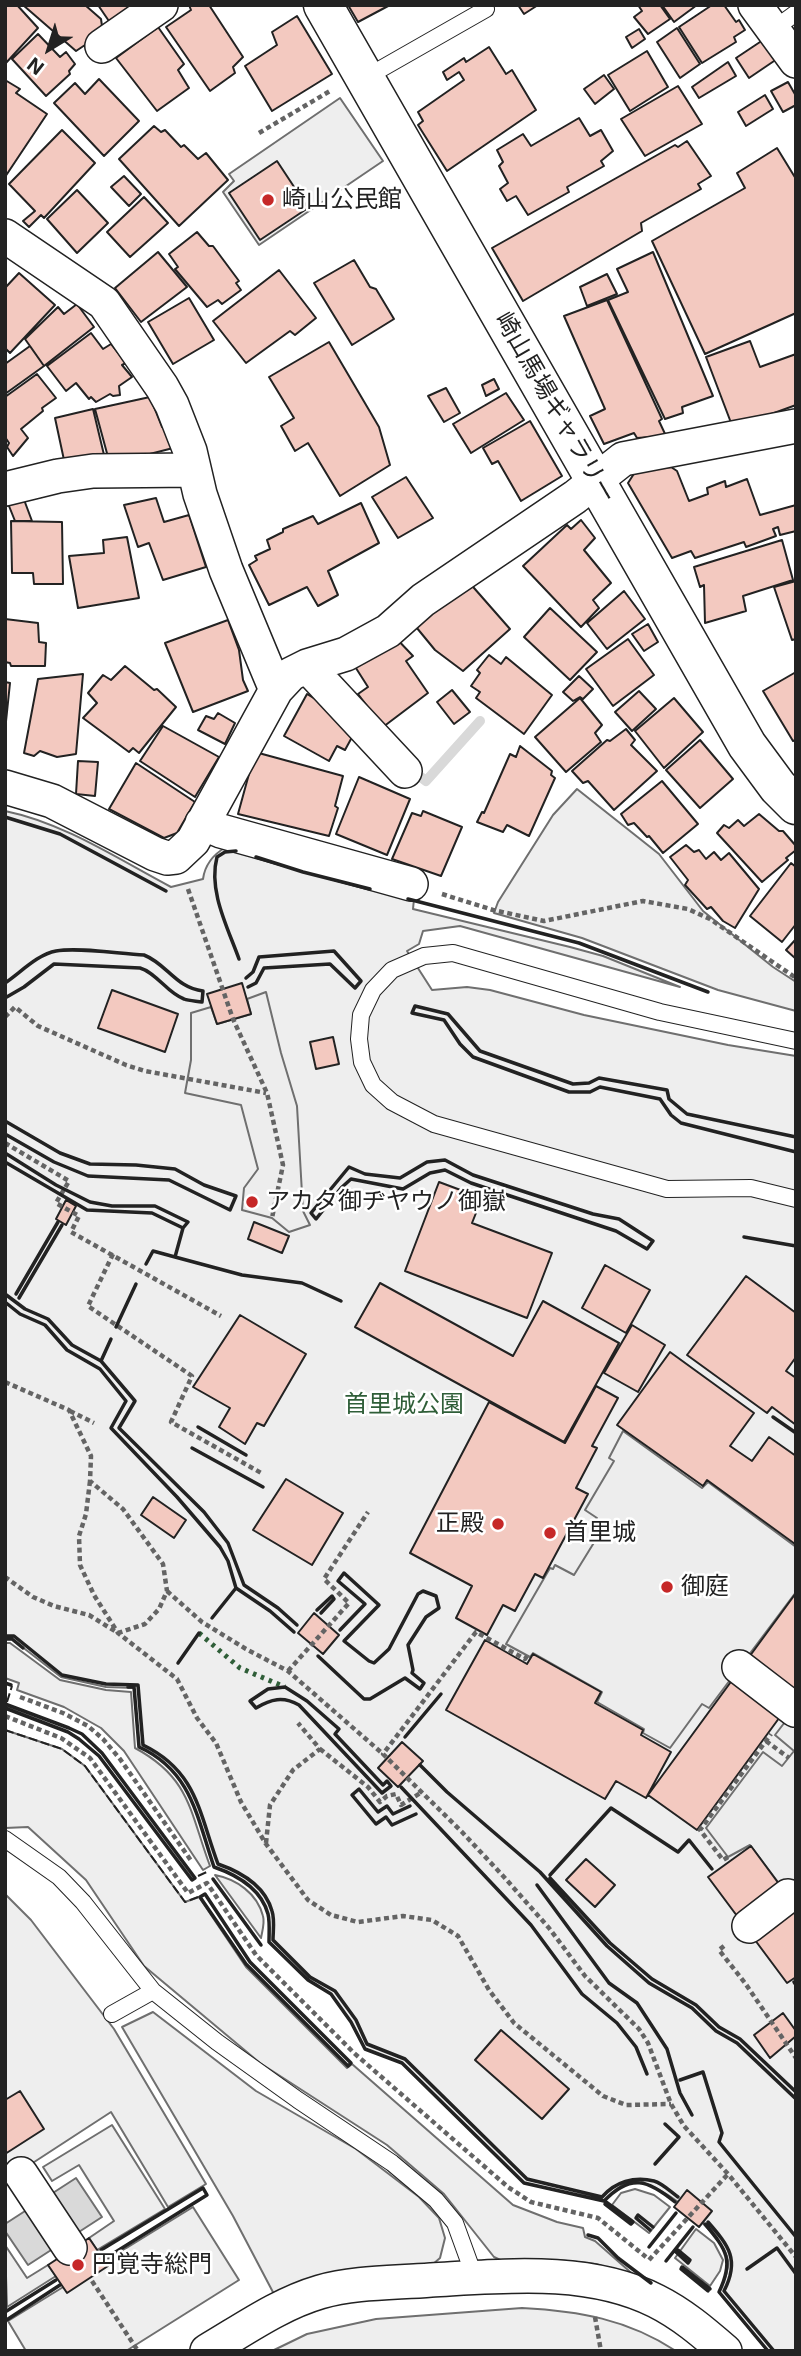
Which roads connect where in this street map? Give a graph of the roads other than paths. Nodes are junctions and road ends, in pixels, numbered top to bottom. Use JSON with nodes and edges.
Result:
{"nodes":[{"id":1,"x":160,"y":5,"type":"edge"},
{"id":2,"x":323,"y":5,"type":"edge"},
{"id":3,"x":485,"y":9,"type":"dead end"},
{"id":4,"x":775,"y":16,"type":"edge"},
{"id":5,"x":102,"y":46,"type":"dead end"},
{"id":6,"x":796,"y":61,"type":"edge"},
{"id":7,"x":348,"y":84,"type":"junction"},
{"id":8,"x":11,"y":250,"type":"edge"},
{"id":9,"x":796,"y":426,"type":"edge"},
{"id":10,"x":194,"y":470,"type":"junction"},
{"id":11,"x":596,"y":480,"type":"junction"},
{"id":12,"x":5,"y":489,"type":"edge"},
{"id":13,"x":307,"y":666,"type":"junction"},
{"id":14,"x":276,"y":690,"type":"junction"},
{"id":15,"x":405,"y":771,"type":"dead end"},
{"id":16,"x":5,"y":787,"type":"edge"},
{"id":17,"x":796,"y":805,"type":"edge"},
{"id":18,"x":202,"y":823,"type":"junction"},
{"id":19,"x":411,"y":884,"type":"road end"},
{"id":20,"x":796,"y":1041,"type":"edge"},
{"id":21,"x":796,"y":1199,"type":"edge"},
{"id":22,"x":739,"y":1667,"type":"dead end"},
{"id":23,"x":793,"y":1708,"type":"edge"},
{"id":24,"x":5,"y":1839,"type":"edge"},
{"id":25,"x":788,"y":1896,"type":"dead end"},
{"id":26,"x":738,"y":1935,"type":"road end"},
{"id":27,"x":153,"y":1990,"type":"junction"},
{"id":28,"x":112,"y":2014,"type":"dead end"},
{"id":29,"x":28,"y":2184,"type":"dead end"},
{"id":30,"x":70,"y":2248,"type":"dead end"},
{"id":31,"x":475,"y":2278,"type":"junction"},
{"id":32,"x":207,"y":2351,"type":"edge"},
{"id":33,"x":725,"y":2351,"type":"edge"}],
"edges":[{"from":1,"to":5,"type":"street"},
{"from":2,"to":7,"type":"street","name":"崎山馬場ギャラリー"},
{"from":3,"to":7,"type":"lane"},
{"from":4,"to":6,"type":"street"},
{"from":7,"to":11,"type":"street","name":"崎山馬場ギャラリー"},
{"from":8,"to":10,"type":"street"},
{"from":9,"to":11,"type":"street"},
{"from":10,"to":12,"type":"street"},
{"from":10,"to":14,"type":"street"},
{"from":11,"to":13,"type":"street"},
{"from":11,"to":17,"type":"street","name":"崎山馬場ギャラリー"},
{"from":13,"to":14,"type":"street"},
{"from":13,"to":15,"type":"street"},
{"from":14,"to":18,"type":"street"},
{"from":16,"to":18,"type":"street"},
{"from":18,"to":19,"type":"street"},
{"from":20,"to":21,"type":"lane"},
{"from":22,"to":23,"type":"street"},
{"from":24,"to":27,"type":"lane"},
{"from":25,"to":26,"type":"street"},
{"from":27,"to":28,"type":"lane"},
{"from":27,"to":31,"type":"lane"},
{"from":29,"to":30,"type":"street"},
{"from":31,"to":32,"type":"street"},
{"from":31,"to":33,"type":"street"}]}
